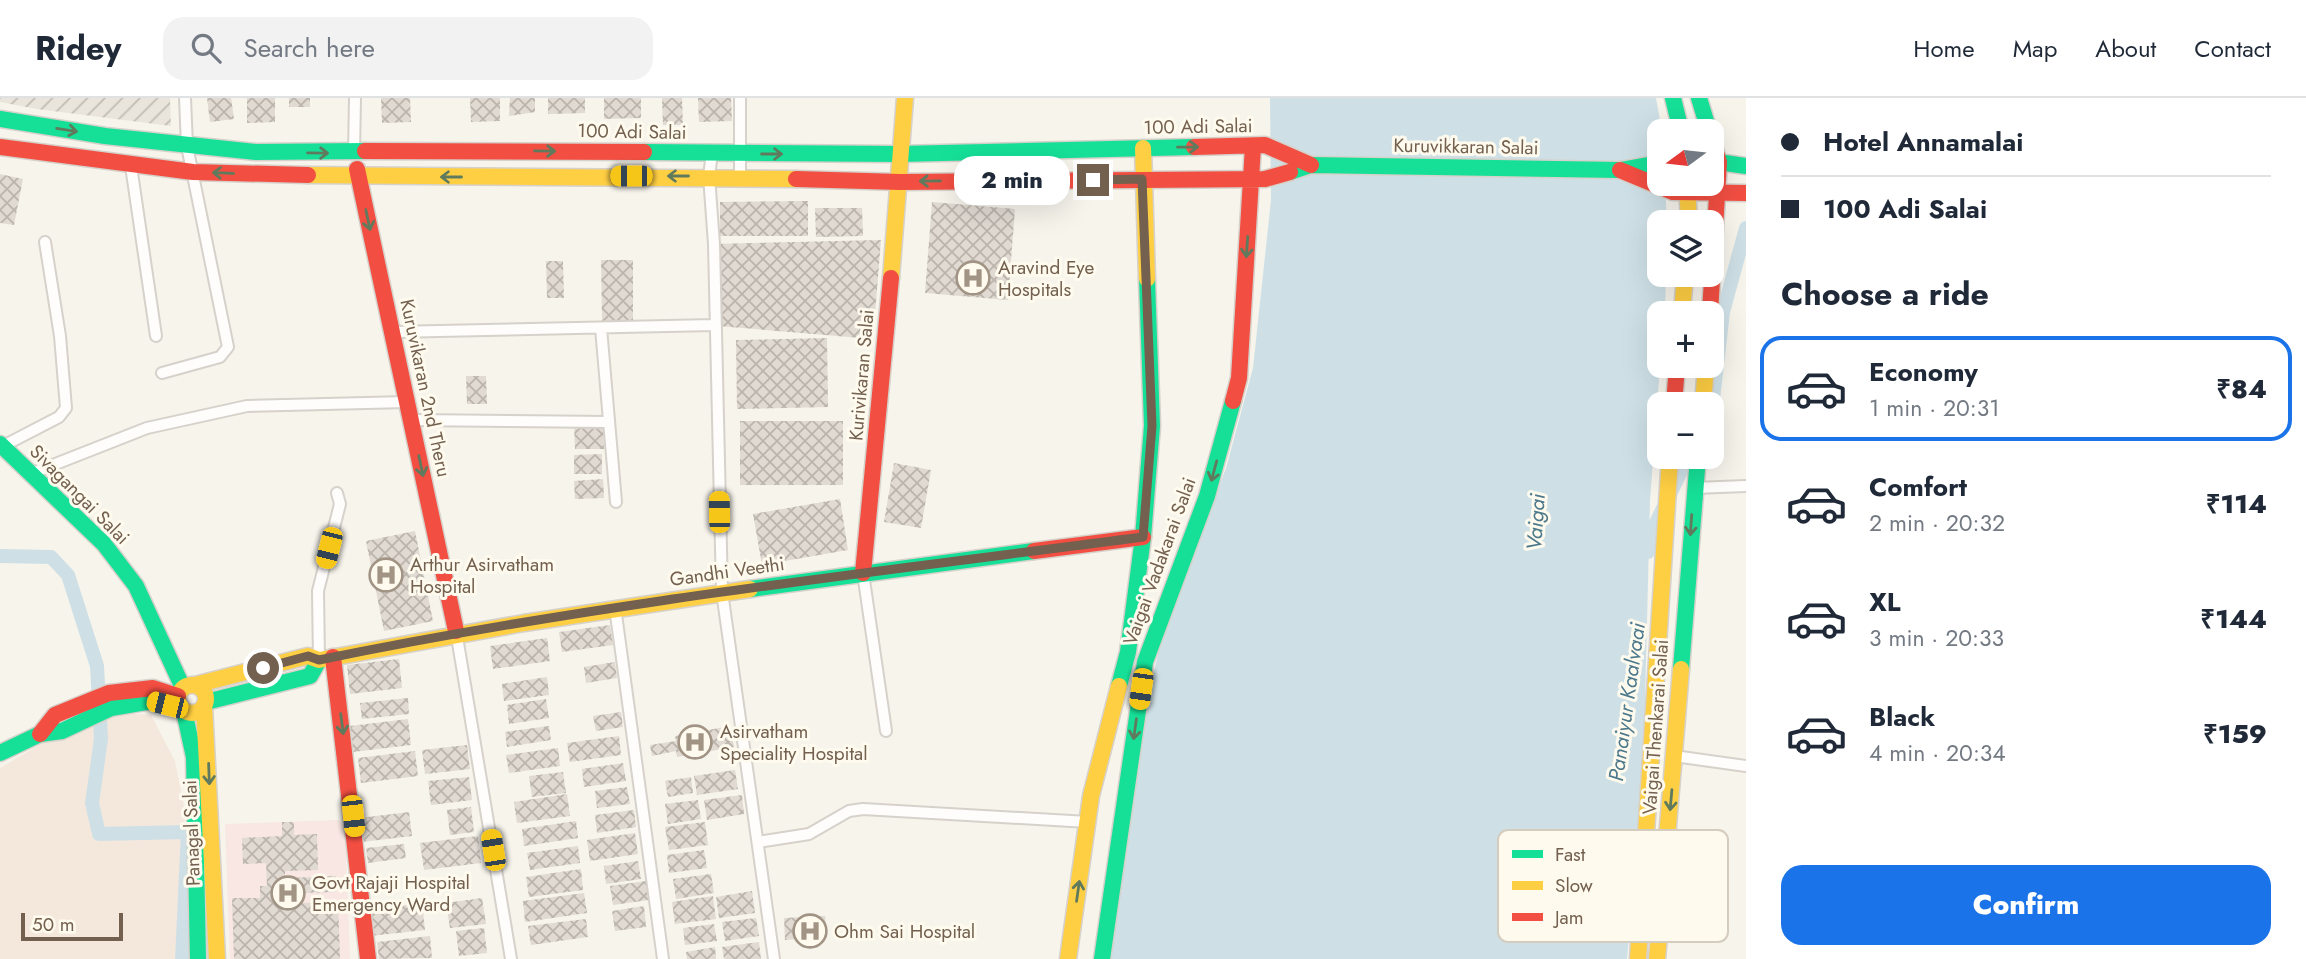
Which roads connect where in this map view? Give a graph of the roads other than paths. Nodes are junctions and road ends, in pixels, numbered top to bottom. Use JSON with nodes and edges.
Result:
{"nodes":[{"id":1,"x":185,"y":98,"type":"edge"},
{"id":2,"x":355,"y":98,"type":"edge"},
{"id":3,"x":740,"y":98,"type":"edge"},
{"id":4,"x":905,"y":98,"type":"edge"},
{"id":5,"x":1673,"y":98,"type":"edge"},
{"id":6,"x":1699,"y":98,"type":"edge"},
{"id":7,"x":0,"y":119,"type":"edge"},
{"id":8,"x":1678,"y":119,"type":"edge"},
{"id":9,"x":1705,"y":119,"type":"edge"},
{"id":10,"x":187,"y":146,"type":"junction"},
{"id":11,"x":1259,"y":146,"type":"junction"},
{"id":12,"x":0,"y":147,"type":"edge"},
{"id":13,"x":1143,"y":148,"type":"junction"},
{"id":14,"x":354,"y":153,"type":"junction"},
{"id":15,"x":712,"y":153,"type":"junction"},
{"id":16,"x":742,"y":153,"type":"junction"},
{"id":17,"x":899,"y":155,"type":"junction"},
{"id":18,"x":1724,"y":163,"type":"edge"},
{"id":19,"x":1311,"y":164,"type":"junction"},
{"id":20,"x":1647,"y":165,"type":"edge"},
{"id":21,"x":131,"y":166,"type":"junction"},
{"id":22,"x":1746,"y":166,"type":"edge"},
{"id":23,"x":1620,"y":170,"type":"junction"},
{"id":24,"x":193,"y":172,"type":"junction"},
{"id":25,"x":709,"y":176,"type":"junction"},
{"id":26,"x":359,"y":177,"type":"junction"},
{"id":27,"x":740,"y":177,"type":"junction"},
{"id":28,"x":1647,"y":178,"type":"edge"},
{"id":29,"x":1142,"y":179,"type":"junction"},
{"id":30,"x":1258,"y":179,"type":"junction"},
{"id":31,"x":900,"y":182,"type":"junction"},
{"id":32,"x":1724,"y":193,"type":"edge"},
{"id":33,"x":1745,"y":193,"type":"edge"},
{"id":34,"x":1718,"y":196,"type":"edge"},
{"id":35,"x":45,"y":242,"type":"dead end"},
{"id":36,"x":1711,"y":301,"type":"edge"},
{"id":37,"x":713,"y":325,"type":"junction"},
{"id":38,"x":601,"y":328,"type":"junction"},
{"id":39,"x":392,"y":332,"type":"junction"},
{"id":40,"x":156,"y":336,"type":"dead end"},
{"id":41,"x":162,"y":373,"type":"dead end"},
{"id":42,"x":407,"y":402,"type":"junction"},
{"id":43,"x":411,"y":420,"type":"junction"},
{"id":44,"x":608,"y":422,"type":"junction"},
{"id":45,"x":2,"y":445,"type":"edge"},
{"id":46,"x":1669,"y":469,"type":"edge"},
{"id":47,"x":1696,"y":469,"type":"edge"},
{"id":48,"x":30,"y":474,"type":"junction"},
{"id":49,"x":1746,"y":486,"type":"edge"},
{"id":50,"x":1694,"y":488,"type":"junction"},
{"id":51,"x":337,"y":493,"type":"dead end"},
{"id":52,"x":616,"y":502,"type":"dead end"},
{"id":53,"x":1143,"y":537,"type":"junction"},
{"id":54,"x":863,"y":573,"type":"junction"},
{"id":55,"x":722,"y":592,"type":"junction"},
{"id":56,"x":615,"y":607,"type":"junction"},
{"id":57,"x":456,"y":631,"type":"junction"},
{"id":58,"x":326,"y":658,"type":"junction"},
{"id":59,"x":184,"y":698,"type":"junction"},
{"id":60,"x":110,"y":700,"type":"junction"},
{"id":61,"x":205,"y":704,"type":"junction"},
{"id":62,"x":886,"y":731,"type":"dead end"},
{"id":63,"x":40,"y":734,"type":"junction"},
{"id":64,"x":0,"y":753,"type":"edge"},
{"id":65,"x":1674,"y":756,"type":"junction"},
{"id":66,"x":1746,"y":766,"type":"edge"},
{"id":67,"x":1088,"y":822,"type":"junction"},
{"id":68,"x":1647,"y":830,"type":"edge"},
{"id":69,"x":1668,"y":830,"type":"edge"},
{"id":70,"x":758,"y":842,"type":"junction"},
{"id":71,"x":198,"y":959,"type":"edge"},
{"id":72,"x":217,"y":959,"type":"edge"},
{"id":73,"x":368,"y":959,"type":"edge"},
{"id":74,"x":511,"y":959,"type":"edge"},
{"id":75,"x":663,"y":959,"type":"edge"},
{"id":76,"x":774,"y":959,"type":"edge"},
{"id":77,"x":1068,"y":959,"type":"edge"},
{"id":78,"x":1102,"y":959,"type":"edge"}],
"edges":[{"from":1,"to":10,"type":"street"},
{"from":2,"to":14,"type":"street"},
{"from":3,"to":16,"type":"street"},
{"from":4,"to":17,"type":"main road","name":"Kurivikaran Salai"},
{"from":5,"to":8,"type":"main road"},
{"from":6,"to":9,"type":"main road"},
{"from":7,"to":10,"type":"main road","name":"100 Adi Salai","one_way":true},
{"from":10,"to":14,"type":"main road","name":"100 Adi Salai","one_way":true},
{"from":10,"to":24,"type":"street"},
{"from":13,"to":11,"type":"main road","name":"100 Adi Salai","one_way":true},
{"from":11,"to":19,"type":"main road","name":"Kuruvikkaran Salai"},
{"from":11,"to":30,"type":"main road","name":"Vaigai Vadakarai Salai"},
{"from":12,"to":21,"type":"main road"},
{"from":13,"to":17,"type":"main road","name":"100 Adi Salai"},
{"from":13,"to":29,"type":"main road","name":"Vaigai Vadakarai Salai"},
{"from":14,"to":15,"type":"main road","name":"100 Adi Salai","one_way":true},
{"from":14,"to":26,"type":"main road","name":"Kuruvikaran 2nd Theru"},
{"from":15,"to":16,"type":"main road","name":"100 Adi Salai"},
{"from":15,"to":25,"type":"street"},
{"from":16,"to":17,"type":"main road","name":"100 Adi Salai","one_way":true},
{"from":16,"to":27,"type":"street"},
{"from":17,"to":31,"type":"main road","name":"Kurivikaran Salai"},
{"from":18,"to":22,"type":"main road"},
{"from":19,"to":23,"type":"main road","name":"Kuruvikkaran Salai"},
{"from":19,"to":30,"type":"main road","name":"Kuruvikkaran Salai"},
{"from":20,"to":23,"type":"main road","name":"Kuruvikkaran Salai"},
{"from":21,"to":24,"type":"main road"},
{"from":21,"to":40,"type":"street"},
{"from":23,"to":28,"type":"main road","name":"Kuruvikkaran Salai"},
{"from":26,"to":24,"type":"main road","one_way":true},
{"from":24,"to":41,"type":"street"},
{"from":25,"to":26,"type":"main road","one_way":true},
{"from":25,"to":27,"type":"main road"},
{"from":25,"to":37,"type":"street"},
{"from":26,"to":39,"type":"main road","name":"Kuruvikaran 2nd Theru","one_way":true},
{"from":27,"to":31,"type":"main road"},
{"from":29,"to":30,"type":"main road"},
{"from":29,"to":31,"type":"main road","one_way":true},
{"from":29,"to":53,"type":"main road","name":"Vaigai Vadakarai Salai"},
{"from":30,"to":78,"type":"main road","name":"Vaigai Vadakarai Salai","one_way":true},
{"from":31,"to":54,"type":"main road","name":"Kurivikaran Salai"},
{"from":32,"to":33,"type":"main road","name":"Kuruvikkaran Salai"},
{"from":34,"to":36,"type":"main road"},
{"from":35,"to":45,"type":"street"},
{"from":37,"to":38,"type":"street"},
{"from":37,"to":55,"type":"street"},
{"from":38,"to":39,"type":"street"},
{"from":38,"to":44,"type":"street"},
{"from":39,"to":42,"type":"main road","name":"Kuruvikaran 2nd Theru"},
{"from":42,"to":43,"type":"main road","name":"Kuruvikaran 2nd Theru"},
{"from":42,"to":48,"type":"street"},
{"from":43,"to":44,"type":"street"},
{"from":43,"to":57,"type":"main road","name":"Kuruvikaran 2nd Theru","one_way":true},
{"from":44,"to":52,"type":"street"},
{"from":45,"to":48,"type":"main road","name":"Sivagangai Salai"},
{"from":46,"to":68,"type":"main road","name":"Vaigai Thenkarai Salai"},
{"from":47,"to":50,"type":"main road","name":"Vaigai Thenkarai Salai"},
{"from":48,"to":59,"type":"main road","name":"Sivagangai Salai"},
{"from":49,"to":50,"type":"street"},
{"from":50,"to":65,"type":"main road","name":"Vaigai Thenkarai Salai","one_way":true},
{"from":51,"to":58,"type":"street"},
{"from":53,"to":54,"type":"main road","name":"Gandhi Veethi"},
{"from":53,"to":67,"type":"main road","name":"Vaigai Vadakarai Salai"},
{"from":54,"to":55,"type":"main road","name":"Gandhi Veethi"},
{"from":54,"to":62,"type":"street"},
{"from":55,"to":56,"type":"main road","name":"Gandhi Veethi"},
{"from":55,"to":70,"type":"street"},
{"from":56,"to":57,"type":"main road","name":"Gandhi Veethi"},
{"from":56,"to":75,"type":"street"},
{"from":57,"to":58,"type":"main road","name":"Gandhi Veethi"},
{"from":57,"to":74,"type":"street"},
{"from":58,"to":59,"type":"main road","name":"Gandhi Veethi"},
{"from":58,"to":61,"type":"main road","name":"Gandhi Veethi"},
{"from":58,"to":73,"type":"main road","one_way":true},
{"from":59,"to":60,"type":"main road"},
{"from":59,"to":61,"type":"main road","name":"Gandhi Veethi"},
{"from":59,"to":61,"type":"main road"},
{"from":59,"to":71,"type":"main road","name":"Panagal Salai"},
{"from":60,"to":63,"type":"main road"},
{"from":60,"to":63,"type":"main road"},
{"from":61,"to":72,"type":"main road","name":"Panagal Salai","one_way":true},
{"from":63,"to":64,"type":"main road"},
{"from":65,"to":66,"type":"street"},
{"from":65,"to":69,"type":"main road","name":"Vaigai Thenkarai Salai","one_way":true},
{"from":67,"to":70,"type":"street"},
{"from":77,"to":67,"type":"main road","name":"Vaigai Vadakarai Salai","one_way":true},
{"from":70,"to":76,"type":"street"}]}
